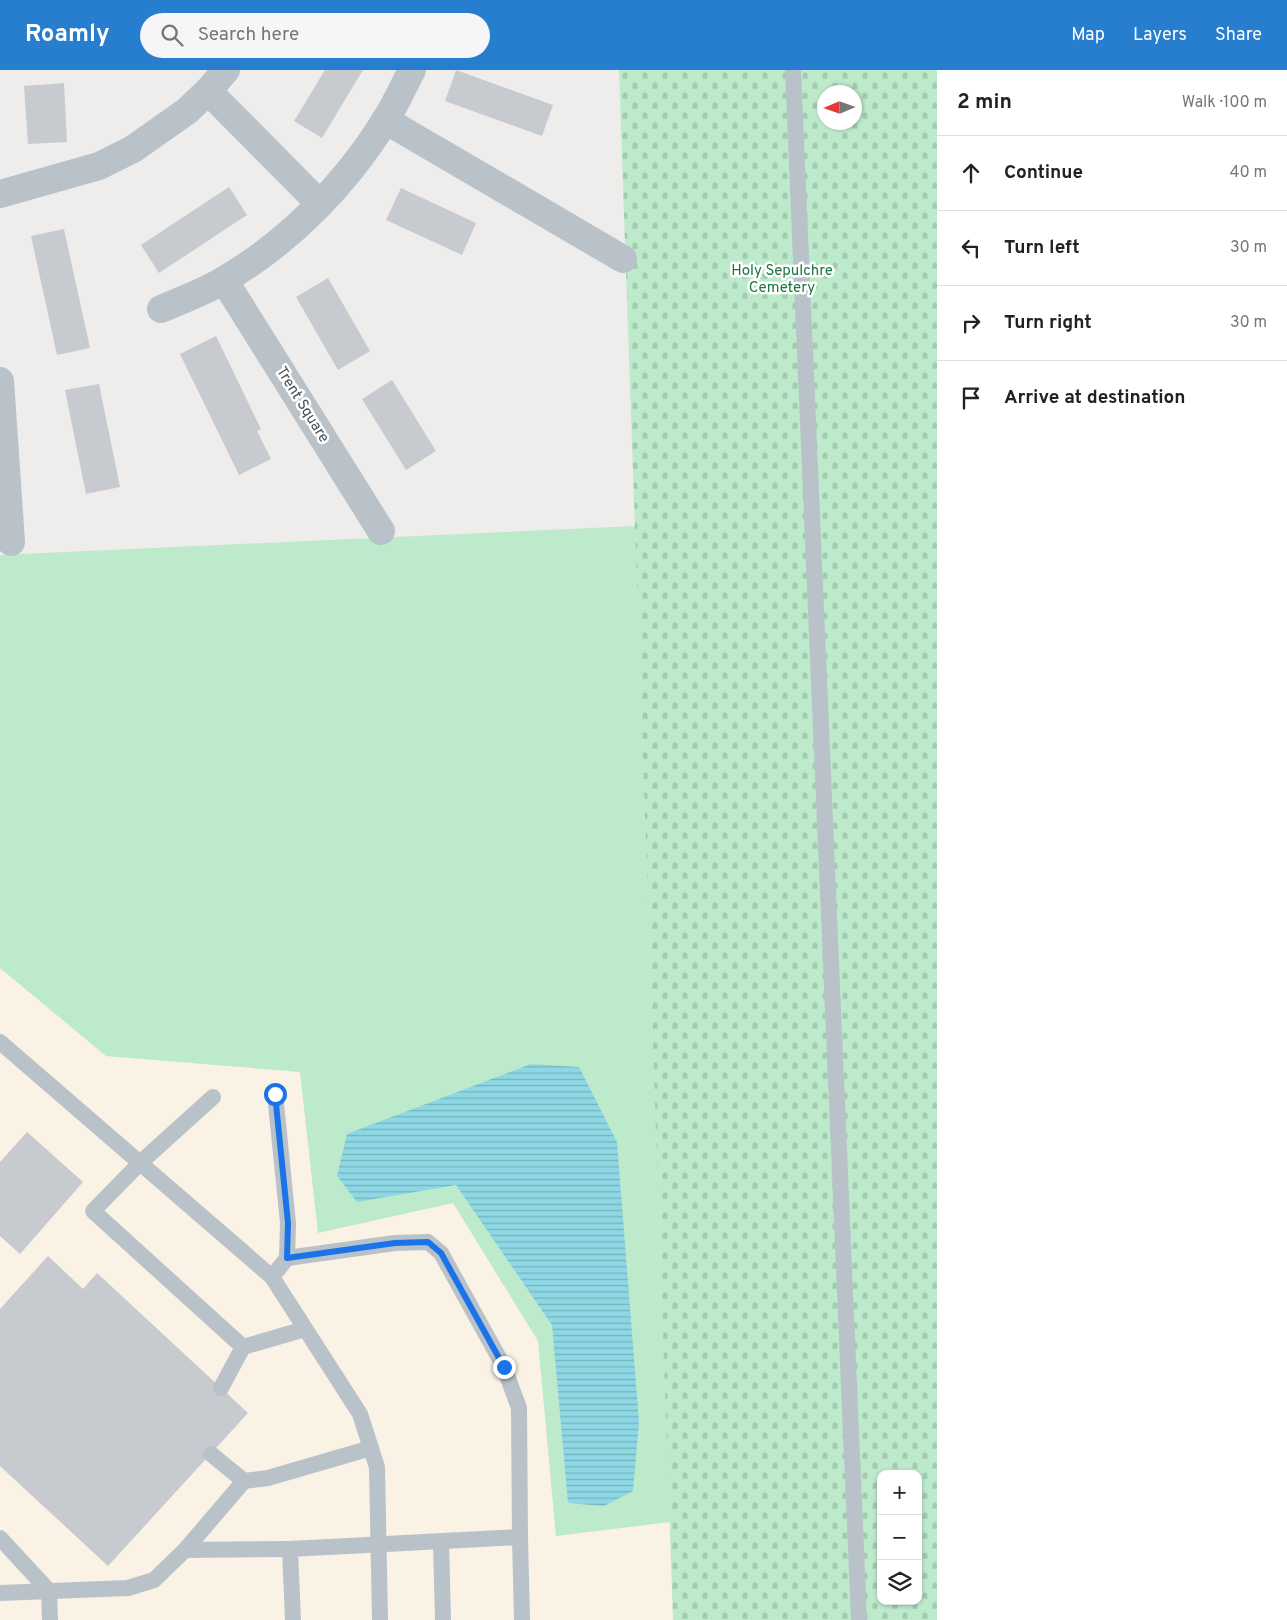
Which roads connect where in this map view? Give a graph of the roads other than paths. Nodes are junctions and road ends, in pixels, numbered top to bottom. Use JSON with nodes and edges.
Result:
{"nodes":[{"id":1,"x":226,"y":70,"type":"edge"},
{"id":2,"x":412,"y":70,"type":"edge"},
{"id":3,"x":793,"y":70,"type":"edge"},
{"id":4,"x":208,"y":91,"type":"junction"},
{"id":5,"x":386,"y":120,"type":"junction"},
{"id":6,"x":0,"y":194,"type":"edge"},
{"id":7,"x":320,"y":204,"type":"junction"},
{"id":8,"x":623,"y":259,"type":"dead end"},
{"id":9,"x":224,"y":280,"type":"junction"},
{"id":10,"x":161,"y":309,"type":"dead end"},
{"id":11,"x":0,"y":381,"type":"edge"},
{"id":12,"x":381,"y":530,"type":"dead end"},
{"id":13,"x":11,"y":542,"type":"dead end"},
{"id":14,"x":0,"y":1042,"type":"edge"},
{"id":15,"x":275,"y":1094,"type":"dead end"},
{"id":16,"x":213,"y":1097,"type":"dead end"},
{"id":17,"x":140,"y":1163,"type":"junction"},
{"id":18,"x":287,"y":1258,"type":"junction"},
{"id":19,"x":272,"y":1277,"type":"junction"},
{"id":20,"x":305,"y":1329,"type":"junction"},
{"id":21,"x":243,"y":1347,"type":"junction"},
{"id":22,"x":221,"y":1388,"type":"dead end"},
{"id":23,"x":371,"y":1448,"type":"junction"},
{"id":24,"x":211,"y":1454,"type":"dead end"},
{"id":25,"x":244,"y":1481,"type":"junction"},
{"id":26,"x":520,"y":1537,"type":"junction"},
{"id":27,"x":0,"y":1538,"type":"edge"},
{"id":28,"x":441,"y":1542,"type":"junction"},
{"id":29,"x":379,"y":1545,"type":"junction"},
{"id":30,"x":290,"y":1549,"type":"junction"},
{"id":31,"x":185,"y":1550,"type":"junction"},
{"id":32,"x":49,"y":1591,"type":"junction"},
{"id":33,"x":0,"y":1593,"type":"edge"},
{"id":34,"x":50,"y":1620,"type":"edge"},
{"id":35,"x":293,"y":1620,"type":"edge"},
{"id":36,"x":380,"y":1620,"type":"edge"},
{"id":37,"x":443,"y":1620,"type":"edge"},
{"id":38,"x":522,"y":1620,"type":"edge"},
{"id":39,"x":859,"y":1620,"type":"edge"}],
"edges":[{"from":1,"to":4,"type":"street"},
{"from":2,"to":5,"type":"street"},
{"from":3,"to":39,"type":"lane"},
{"from":4,"to":6,"type":"street"},
{"from":4,"to":7,"type":"street"},
{"from":5,"to":7,"type":"street"},
{"from":5,"to":8,"type":"street"},
{"from":7,"to":9,"type":"street"},
{"from":9,"to":10,"type":"street"},
{"from":9,"to":12,"type":"street","name":"Trent Square"},
{"from":11,"to":13,"type":"street"},
{"from":14,"to":17,"type":"lane"},
{"from":15,"to":18,"type":"lane"},
{"from":16,"to":17,"type":"lane"},
{"from":17,"to":19,"type":"lane"},
{"from":17,"to":21,"type":"lane"},
{"from":18,"to":19,"type":"lane"},
{"from":18,"to":26,"type":"lane"},
{"from":19,"to":20,"type":"lane"},
{"from":20,"to":21,"type":"lane"},
{"from":20,"to":23,"type":"lane"},
{"from":21,"to":22,"type":"lane"},
{"from":23,"to":25,"type":"lane"},
{"from":23,"to":29,"type":"lane"},
{"from":24,"to":25,"type":"lane"},
{"from":25,"to":31,"type":"lane"},
{"from":26,"to":28,"type":"lane"},
{"from":26,"to":38,"type":"lane"},
{"from":27,"to":32,"type":"lane"},
{"from":28,"to":29,"type":"lane"},
{"from":28,"to":37,"type":"lane"},
{"from":29,"to":30,"type":"lane"},
{"from":29,"to":36,"type":"lane"},
{"from":30,"to":31,"type":"lane"},
{"from":30,"to":35,"type":"lane"},
{"from":31,"to":32,"type":"lane"},
{"from":32,"to":33,"type":"lane"},
{"from":32,"to":34,"type":"lane"}]}
